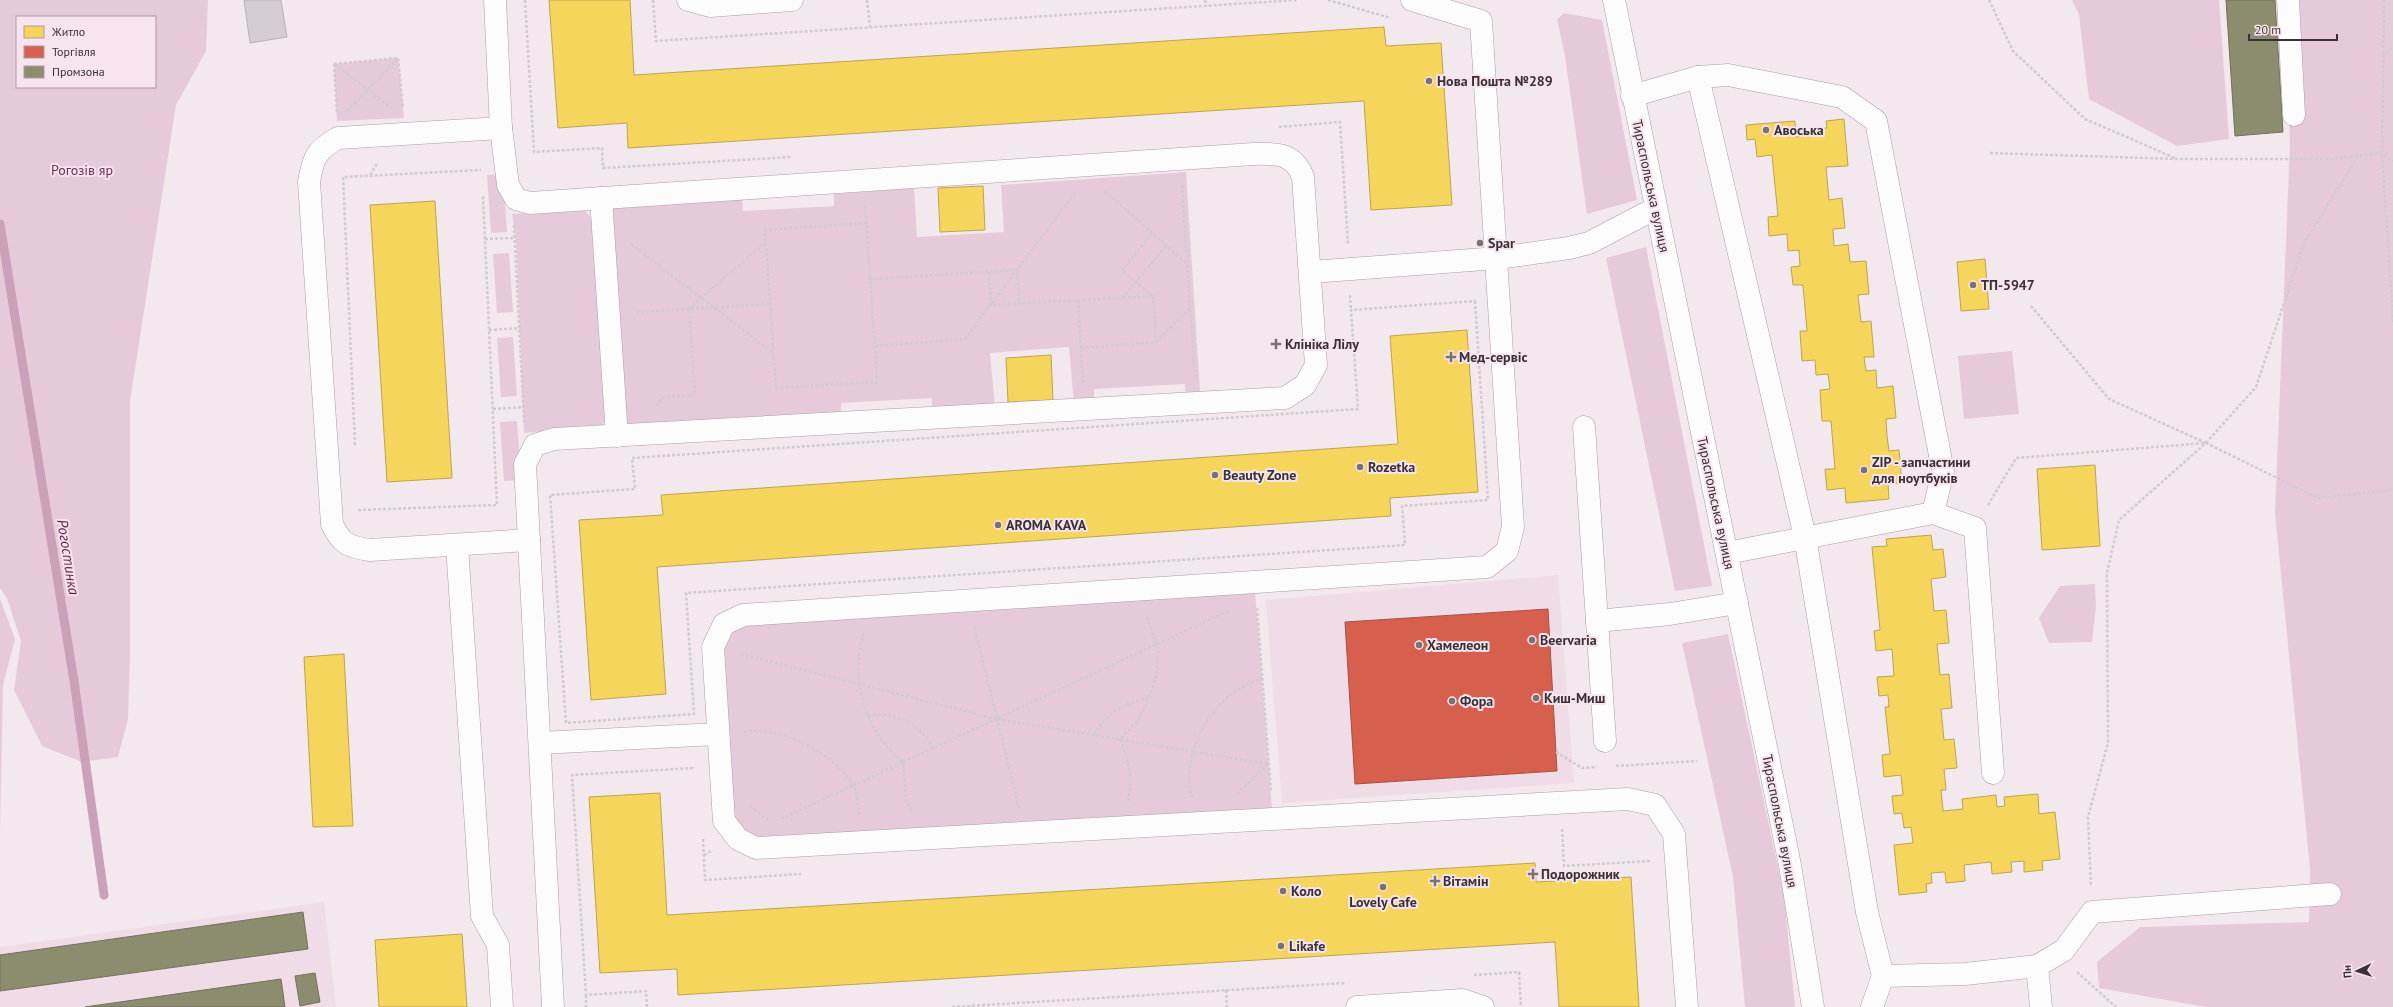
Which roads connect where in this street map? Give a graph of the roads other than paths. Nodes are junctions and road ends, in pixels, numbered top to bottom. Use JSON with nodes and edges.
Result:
{"nodes":[{"id":1,"x":495,"y":0,"type":"edge"},
{"id":2,"x":688,"y":0,"type":"edge"},
{"id":3,"x":792,"y":0,"type":"edge"},
{"id":4,"x":1412,"y":0,"type":"edge"},
{"id":5,"x":1614,"y":0,"type":"edge"},
{"id":6,"x":2288,"y":0,"type":"edge"},
{"id":7,"x":1698,"y":77,"type":"junction"},
{"id":8,"x":1632,"y":96,"type":"junction"},
{"id":9,"x":2294,"y":115,"type":"dead end"},
{"id":10,"x":501,"y":128,"type":"junction"},
{"id":11,"x":601,"y":198,"type":"junction"},
{"id":12,"x":1656,"y":208,"type":"junction"},
{"id":13,"x":1498,"y":258,"type":"junction"},
{"id":14,"x":1311,"y":272,"type":"junction"},
{"id":15,"x":1584,"y":427,"type":"dead end"},
{"id":16,"x":617,"y":436,"type":"junction"},
{"id":17,"x":1933,"y":513,"type":"junction"},
{"id":18,"x":1805,"y":537,"type":"junction"},
{"id":19,"x":529,"y":540,"type":"junction"},
{"id":20,"x":458,"y":546,"type":"junction"},
{"id":21,"x":1727,"y":553,"type":"junction"},
{"id":22,"x":1737,"y":603,"type":"junction"},
{"id":23,"x":1597,"y":621,"type":"junction"},
{"id":24,"x":727,"y":733,"type":"junction"},
{"id":25,"x":1604,"y":741,"type":"dead end"},
{"id":26,"x":540,"y":743,"type":"junction"},
{"id":27,"x":1993,"y":773,"type":"dead end"},
{"id":28,"x":2330,"y":894,"type":"dead end"},
{"id":29,"x":2037,"y":966,"type":"junction"},
{"id":30,"x":1883,"y":976,"type":"junction"},
{"id":31,"x":1438,"y":1004,"type":"edge"},
{"id":32,"x":502,"y":1007,"type":"edge"},
{"id":33,"x":553,"y":1007,"type":"edge"},
{"id":34,"x":1356,"y":1007,"type":"edge"},
{"id":35,"x":1483,"y":1007,"type":"edge"},
{"id":36,"x":1687,"y":1007,"type":"edge"},
{"id":37,"x":1814,"y":1007,"type":"edge"},
{"id":38,"x":1872,"y":1007,"type":"edge"},
{"id":39,"x":2041,"y":1007,"type":"edge"}],
"edges":[{"from":1,"to":10,"type":"street"},
{"from":2,"to":3,"type":"street"},
{"from":4,"to":13,"type":"street"},
{"from":5,"to":8,"type":"street","name":"Тираспольська вулиця"},
{"from":6,"to":9,"type":"street"},
{"from":7,"to":8,"type":"street"},
{"from":7,"to":17,"type":"street"},
{"from":7,"to":18,"type":"street"},
{"from":8,"to":12,"type":"street","name":"Тираспольська вулиця"},
{"from":10,"to":11,"type":"street"},
{"from":10,"to":20,"type":"street"},
{"from":11,"to":14,"type":"street"},
{"from":11,"to":16,"type":"street"},
{"from":12,"to":13,"type":"street"},
{"from":12,"to":21,"type":"street","name":"Тираспольська вулиця"},
{"from":13,"to":14,"type":"street"},
{"from":13,"to":24,"type":"street"},
{"from":14,"to":16,"type":"street"},
{"from":15,"to":23,"type":"street"},
{"from":16,"to":19,"type":"street"},
{"from":17,"to":18,"type":"street"},
{"from":17,"to":27,"type":"street"},
{"from":18,"to":21,"type":"street"},
{"from":18,"to":30,"type":"street"},
{"from":19,"to":20,"type":"street"},
{"from":19,"to":26,"type":"street"},
{"from":20,"to":32,"type":"street"},
{"from":21,"to":22,"type":"street","name":"Тираспольська вулиця"},
{"from":22,"to":23,"type":"street"},
{"from":22,"to":37,"type":"street","name":"Тираспольська вулиця"},
{"from":23,"to":25,"type":"street"},
{"from":24,"to":26,"type":"street"},
{"from":24,"to":36,"type":"street"},
{"from":26,"to":33,"type":"street"},
{"from":28,"to":29,"type":"street"},
{"from":29,"to":30,"type":"street"},
{"from":29,"to":39,"type":"street"},
{"from":30,"to":38,"type":"street"},
{"from":31,"to":34,"type":"street"},
{"from":31,"to":35,"type":"street"}]}
